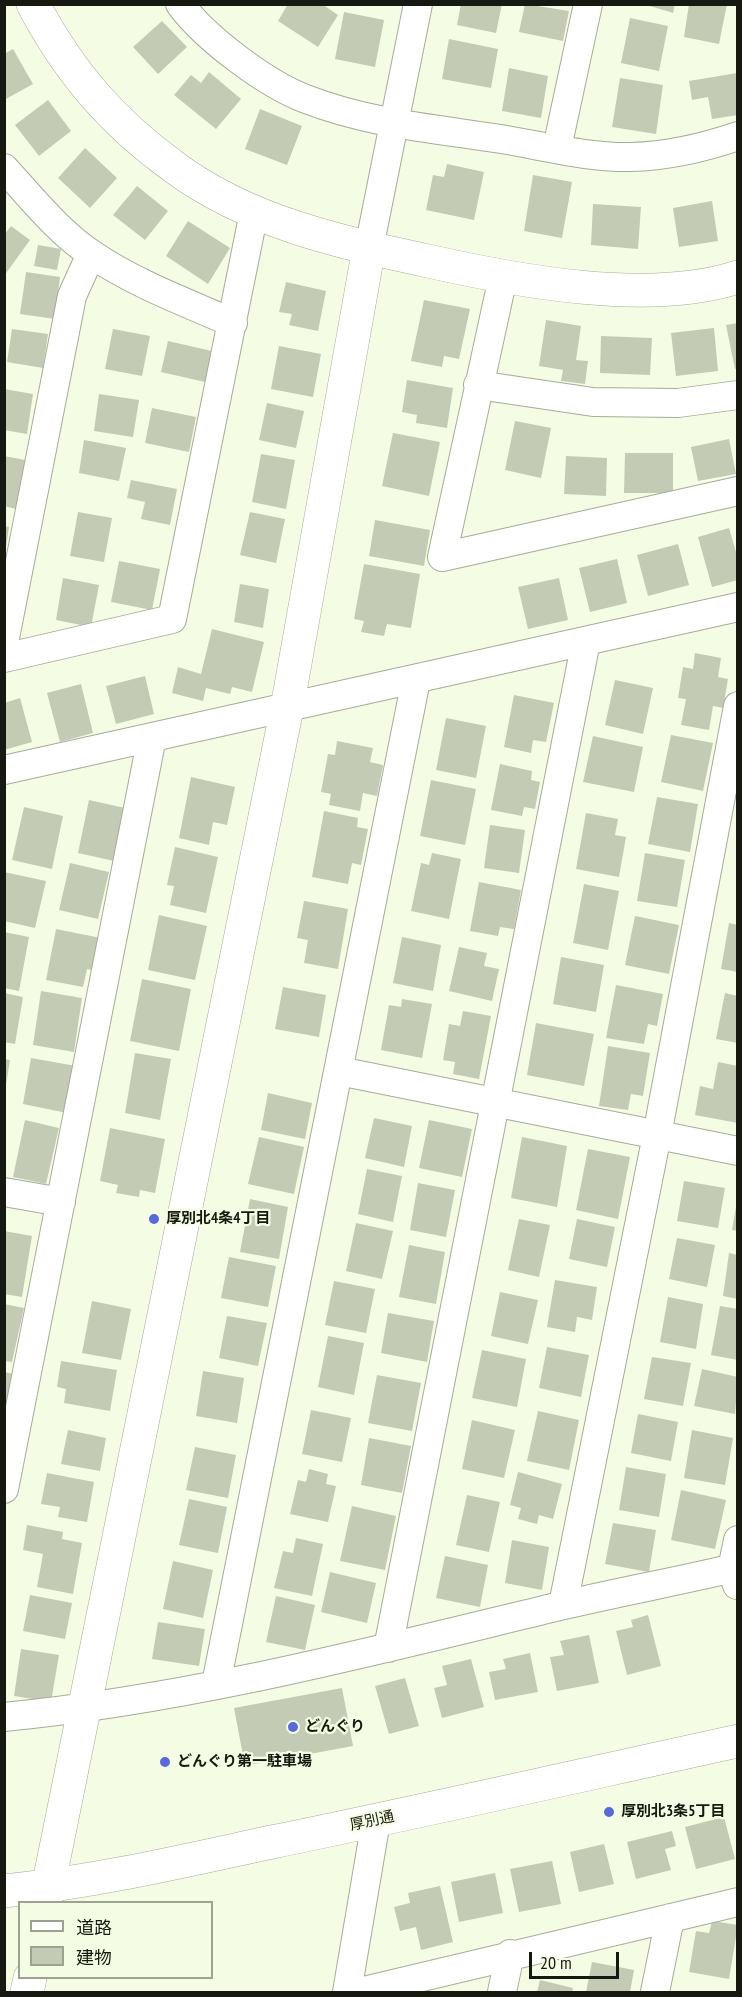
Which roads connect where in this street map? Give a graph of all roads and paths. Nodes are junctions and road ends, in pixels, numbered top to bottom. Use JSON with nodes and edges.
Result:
{"nodes":[{"id":1,"x":33,"y":4,"type":"edge"},
{"id":2,"x":180,"y":4,"type":"edge"},
{"id":3,"x":418,"y":4,"type":"edge"},
{"id":4,"x":588,"y":4,"type":"edge"},
{"id":5,"x":394,"y":122,"type":"junction"},
{"id":6,"x":738,"y":136,"type":"edge"},
{"id":7,"x":557,"y":148,"type":"junction"},
{"id":8,"x":4,"y":168,"type":"edge"},
{"id":9,"x":254,"y":212,"type":"junction"},
{"id":10,"x":369,"y":248,"type":"junction"},
{"id":11,"x":91,"y":254,"type":"junction"},
{"id":12,"x":503,"y":277,"type":"junction"},
{"id":13,"x":738,"y":277,"type":"edge"},
{"id":14,"x":233,"y":323,"type":"junction"},
{"id":15,"x":478,"y":385,"type":"junction"},
{"id":16,"x":738,"y":395,"type":"edge"},
{"id":17,"x":738,"y":491,"type":"edge"},
{"id":18,"x":738,"y":607,"type":"edge"},
{"id":19,"x":586,"y":641,"type":"junction"},
{"id":20,"x":4,"y":643,"type":"edge"},
{"id":21,"x":4,"y":658,"type":"edge"},
{"id":22,"x":416,"y":680,"type":"junction"},
{"id":23,"x":738,"y":706,"type":"edge"},
{"id":24,"x":287,"y":708,"type":"junction"},
{"id":25,"x":152,"y":736,"type":"junction"},
{"id":26,"x":4,"y":770,"type":"edge"},
{"id":27,"x":339,"y":1071,"type":"junction"},
{"id":28,"x":496,"y":1104,"type":"junction"},
{"id":29,"x":657,"y":1135,"type":"junction"},
{"id":30,"x":738,"y":1151,"type":"edge"},
{"id":31,"x":4,"y":1192,"type":"edge"},
{"id":32,"x":61,"y":1202,"type":"junction"},
{"id":33,"x":4,"y":1489,"type":"edge"},
{"id":34,"x":738,"y":1540,"type":"edge"},
{"id":35,"x":736,"y":1574,"type":"edge"},
{"id":36,"x":563,"y":1605,"type":"junction"},
{"id":37,"x":388,"y":1648,"type":"junction"},
{"id":38,"x":216,"y":1684,"type":"junction"},
{"id":39,"x":84,"y":1710,"type":"junction"},
{"id":40,"x":4,"y":1717,"type":"edge"},
{"id":41,"x":738,"y":1741,"type":"edge"},
{"id":42,"x":376,"y":1821,"type":"junction"},
{"id":43,"x":4,"y":1891,"type":"edge"},
{"id":44,"x":46,"y":1894,"type":"edge"},
{"id":45,"x":738,"y":1902,"type":"edge"},
{"id":46,"x":670,"y":1918,"type":"junction"},
{"id":47,"x":510,"y":1954,"type":"junction"},
{"id":48,"x":347,"y":1992,"type":"edge"},
{"id":49,"x":359,"y":1992,"type":"edge"},
{"id":50,"x":502,"y":1992,"type":"edge"},
{"id":51,"x":655,"y":1992,"type":"edge"}],
"edges":[{"from":1,"to":9,"type":"street"},
{"from":2,"to":5,"type":"street"},
{"from":3,"to":5,"type":"street"},
{"from":4,"to":7,"type":"street"},
{"from":5,"to":7,"type":"street"},
{"from":5,"to":10,"type":"street"},
{"from":6,"to":7,"type":"street"},
{"from":8,"to":11,"type":"street"},
{"from":9,"to":10,"type":"street"},
{"from":9,"to":14,"type":"street"},
{"from":10,"to":12,"type":"street"},
{"from":10,"to":24,"type":"street"},
{"from":11,"to":14,"type":"street"},
{"from":11,"to":20,"type":"street"},
{"from":12,"to":13,"type":"street"},
{"from":12,"to":15,"type":"street"},
{"from":14,"to":21,"type":"street"},
{"from":15,"to":16,"type":"street"},
{"from":15,"to":17,"type":"street"},
{"from":18,"to":19,"type":"street"},
{"from":19,"to":22,"type":"street"},
{"from":19,"to":28,"type":"street"},
{"from":22,"to":24,"type":"street"},
{"from":22,"to":27,"type":"street"},
{"from":23,"to":29,"type":"street"},
{"from":24,"to":25,"type":"street"},
{"from":24,"to":39,"type":"street"},
{"from":25,"to":26,"type":"street"},
{"from":25,"to":32,"type":"street"},
{"from":27,"to":28,"type":"street"},
{"from":27,"to":38,"type":"street"},
{"from":28,"to":29,"type":"street"},
{"from":28,"to":37,"type":"street"},
{"from":29,"to":30,"type":"street"},
{"from":29,"to":36,"type":"street"},
{"from":31,"to":32,"type":"street"},
{"from":32,"to":33,"type":"street"},
{"from":34,"to":35,"type":"street"},
{"from":35,"to":36,"type":"street"},
{"from":36,"to":37,"type":"street"},
{"from":37,"to":38,"type":"street"},
{"from":38,"to":39,"type":"street"},
{"from":39,"to":40,"type":"street"},
{"from":39,"to":44,"type":"street"},
{"from":41,"to":42,"type":"street","name":"厚別通"},
{"from":42,"to":44,"type":"street","name":"厚別通"},
{"from":42,"to":48,"type":"street"},
{"from":43,"to":44,"type":"street","name":"厚別通"},
{"from":45,"to":46,"type":"street"},
{"from":46,"to":47,"type":"street"},
{"from":46,"to":51,"type":"street"},
{"from":47,"to":49,"type":"street"},
{"from":47,"to":50,"type":"street"}]}
